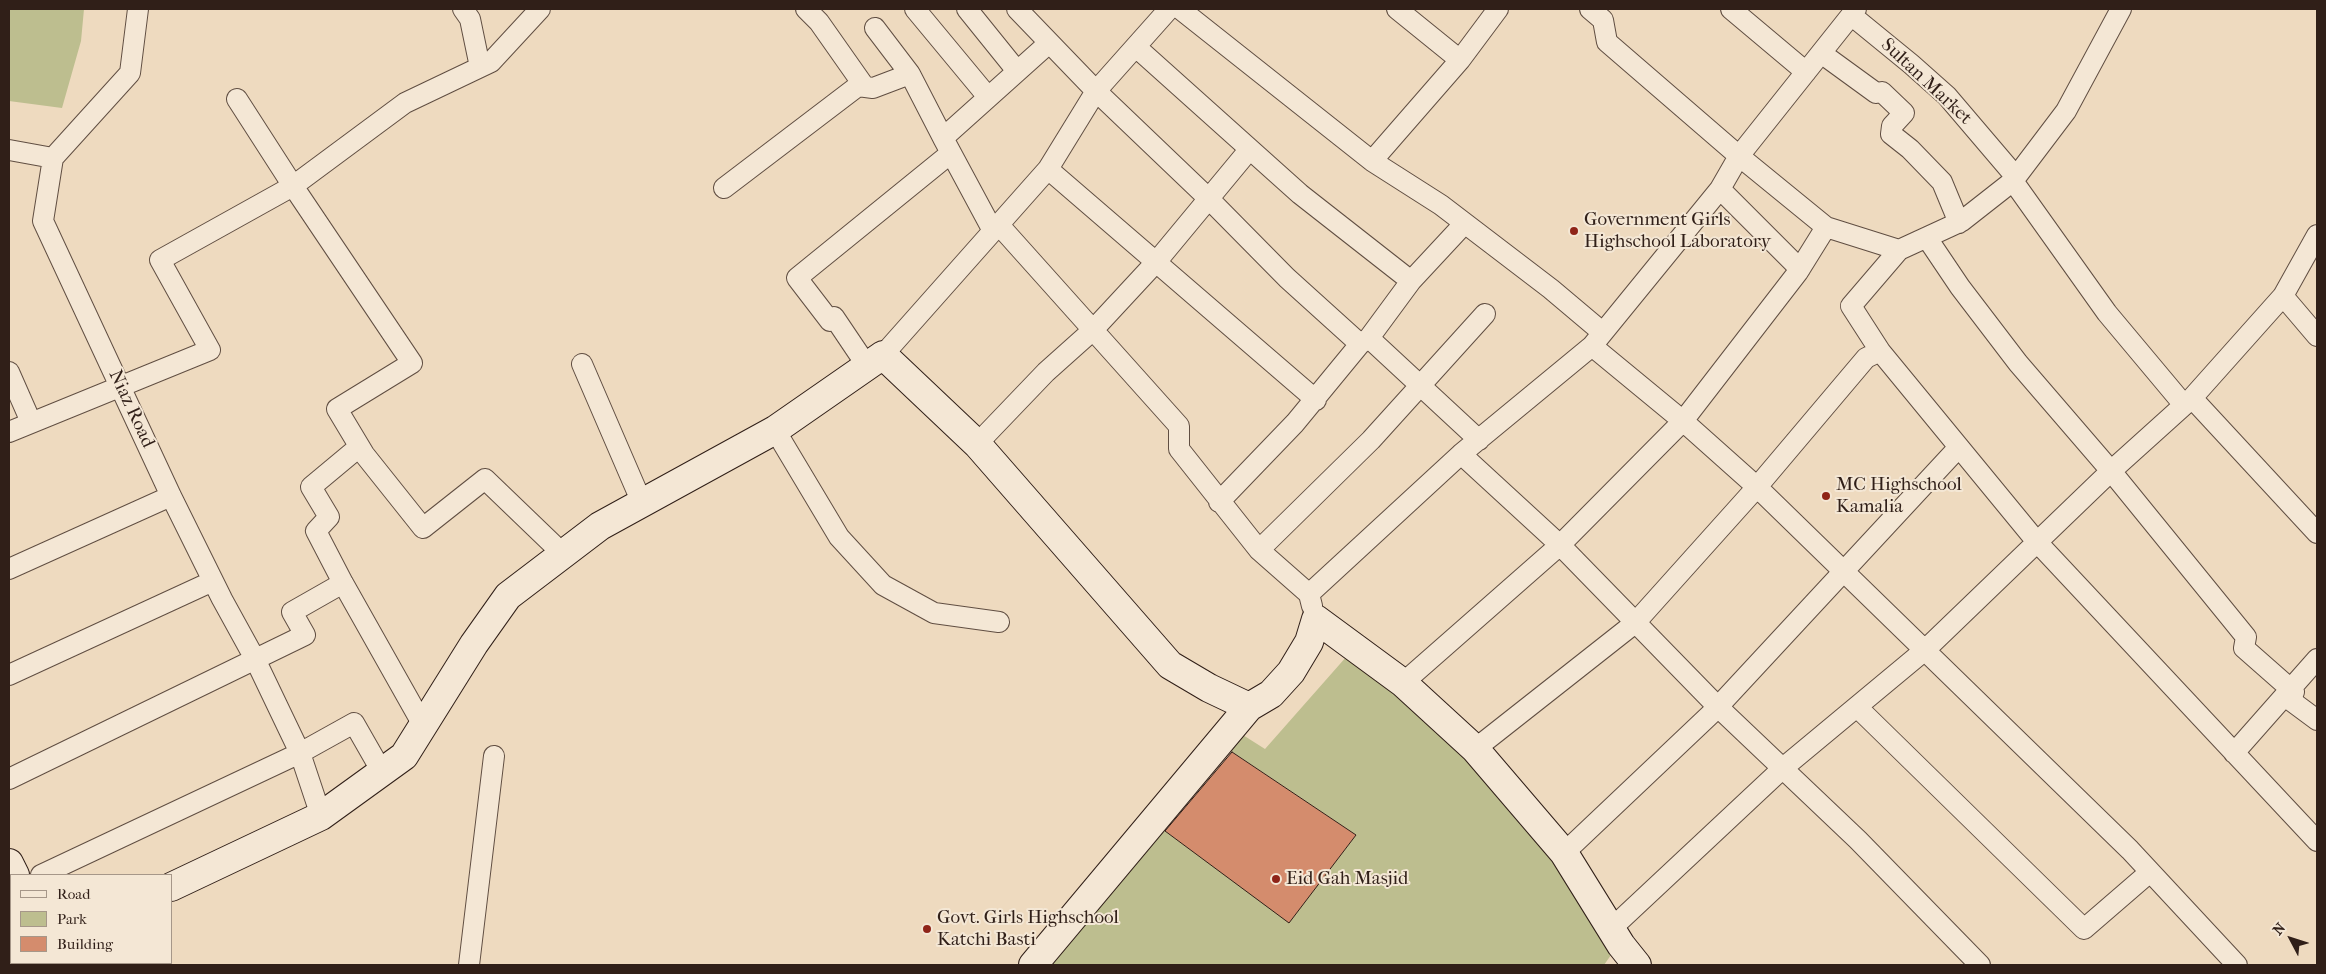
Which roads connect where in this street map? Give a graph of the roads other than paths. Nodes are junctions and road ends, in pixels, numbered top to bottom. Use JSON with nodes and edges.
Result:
{"nodes":[{"id":1,"x":138,"y":9,"type":"edge"},
{"id":2,"x":463,"y":9,"type":"edge"},
{"id":3,"x":540,"y":9,"type":"edge"},
{"id":4,"x":806,"y":9,"type":"edge"},
{"id":5,"x":915,"y":9,"type":"edge"},
{"id":6,"x":967,"y":9,"type":"edge"},
{"id":7,"x":1017,"y":9,"type":"edge"},
{"id":8,"x":1169,"y":9,"type":"edge"},
{"id":9,"x":1180,"y":9,"type":"edge"},
{"id":10,"x":1397,"y":9,"type":"edge"},
{"id":11,"x":1498,"y":9,"type":"edge"},
{"id":12,"x":1731,"y":9,"type":"edge"},
{"id":13,"x":2121,"y":9,"type":"edge"},
{"id":14,"x":1601,"y":12,"type":"edge"},
{"id":15,"x":1854,"y":12,"type":"edge"},
{"id":16,"x":875,"y":28,"type":"dead end"},
{"id":17,"x":1049,"y":43,"type":"junction"},
{"id":18,"x":1136,"y":47,"type":"junction"},
{"id":19,"x":1821,"y":53,"type":"junction"},
{"id":20,"x":1460,"y":60,"type":"junction"},
{"id":21,"x":480,"y":67,"type":"junction"},
{"id":22,"x":1017,"y":71,"type":"junction"},
{"id":23,"x":1806,"y":72,"type":"junction"},
{"id":24,"x":910,"y":74,"type":"junction"},
{"id":25,"x":864,"y":86,"type":"junction"},
{"id":26,"x":1096,"y":91,"type":"junction"},
{"id":27,"x":988,"y":97,"type":"junction"},
{"id":28,"x":237,"y":99,"type":"dead end"},
{"id":29,"x":947,"y":145,"type":"junction"},
{"id":30,"x":9,"y":150,"type":"edge"},
{"id":31,"x":1250,"y":150,"type":"junction"},
{"id":32,"x":1739,"y":156,"type":"junction"},
{"id":33,"x":53,"y":158,"type":"junction"},
{"id":34,"x":1372,"y":161,"type":"junction"},
{"id":35,"x":1048,"y":169,"type":"junction"},
{"id":36,"x":2014,"y":179,"type":"junction"},
{"id":37,"x":293,"y":186,"type":"junction"},
{"id":38,"x":724,"y":188,"type":"dead end"},
{"id":39,"x":1720,"y":189,"type":"junction"},
{"id":40,"x":1208,"y":198,"type":"junction"},
{"id":41,"x":1959,"y":223,"type":"junction"},
{"id":42,"x":1464,"y":224,"type":"junction"},
{"id":43,"x":1826,"y":227,"type":"junction"},
{"id":44,"x":996,"y":228,"type":"junction"},
{"id":45,"x":2317,"y":235,"type":"edge"},
{"id":46,"x":1926,"y":238,"type":"junction"},
{"id":47,"x":1899,"y":250,"type":"junction"},
{"id":48,"x":1157,"y":261,"type":"junction"},
{"id":49,"x":1800,"y":268,"type":"junction"},
{"id":50,"x":1411,"y":280,"type":"junction"},
{"id":51,"x":2283,"y":296,"type":"junction"},
{"id":52,"x":1485,"y":314,"type":"dead end"},
{"id":53,"x":1093,"y":330,"type":"junction"},
{"id":54,"x":2317,"y":336,"type":"edge"},
{"id":55,"x":1597,"y":339,"type":"junction"},
{"id":56,"x":1365,"y":341,"type":"junction"},
{"id":57,"x":1880,"y":351,"type":"junction"},
{"id":58,"x":875,"y":360,"type":"junction"},
{"id":59,"x":582,"y":364,"type":"dead end"},
{"id":60,"x":9,"y":372,"type":"edge"},
{"id":61,"x":1421,"y":385,"type":"junction"},
{"id":62,"x":120,"y":386,"type":"junction"},
{"id":63,"x":1316,"y":400,"type":"junction"},
{"id":64,"x":2188,"y":401,"type":"junction"},
{"id":65,"x":1683,"y":421,"type":"junction"},
{"id":66,"x":31,"y":422,"type":"junction"},
{"id":67,"x":775,"y":430,"type":"junction"},
{"id":68,"x":9,"y":432,"type":"edge"},
{"id":69,"x":1479,"y":440,"type":"junction"},
{"id":70,"x":977,"y":444,"type":"junction"},
{"id":71,"x":359,"y":447,"type":"junction"},
{"id":72,"x":1959,"y":447,"type":"junction"},
{"id":73,"x":1461,"y":454,"type":"junction"},
{"id":74,"x":2111,"y":471,"type":"junction"},
{"id":75,"x":1757,"y":487,"type":"junction"},
{"id":76,"x":171,"y":496,"type":"junction"},
{"id":77,"x":1220,"y":502,"type":"junction"},
{"id":78,"x":642,"y":503,"type":"junction"},
{"id":79,"x":2317,"y":533,"type":"edge"},
{"id":80,"x":2037,"y":542,"type":"junction"},
{"id":81,"x":1560,"y":545,"type":"junction"},
{"id":82,"x":1260,"y":550,"type":"junction"},
{"id":83,"x":563,"y":554,"type":"junction"},
{"id":84,"x":9,"y":569,"type":"edge"},
{"id":85,"x":1844,"y":572,"type":"junction"},
{"id":86,"x":213,"y":581,"type":"junction"},
{"id":87,"x":343,"y":583,"type":"junction"},
{"id":88,"x":1312,"y":606,"type":"junction"},
{"id":89,"x":999,"y":622,"type":"dead end"},
{"id":90,"x":1634,"y":622,"type":"junction"},
{"id":91,"x":1925,"y":650,"type":"junction"},
{"id":92,"x":255,"y":659,"type":"junction"},
{"id":93,"x":2317,"y":659,"type":"edge"},
{"id":94,"x":9,"y":675,"type":"edge"},
{"id":95,"x":1403,"y":683,"type":"junction"},
{"id":96,"x":2290,"y":689,"type":"junction"},
{"id":97,"x":1249,"y":707,"type":"junction"},
{"id":98,"x":1718,"y":707,"type":"junction"},
{"id":99,"x":1857,"y":707,"type":"junction"},
{"id":100,"x":2317,"y":720,"type":"edge"},
{"id":101,"x":424,"y":725,"type":"junction"},
{"id":102,"x":1475,"y":749,"type":"junction"},
{"id":103,"x":300,"y":753,"type":"junction"},
{"id":104,"x":2234,"y":753,"type":"junction"},
{"id":105,"x":494,"y":756,"type":"dead end"},
{"id":106,"x":1783,"y":768,"type":"junction"},
{"id":107,"x":382,"y":772,"type":"junction"},
{"id":108,"x":9,"y":779,"type":"edge"},
{"id":109,"x":321,"y":816,"type":"junction"},
{"id":110,"x":2317,"y":841,"type":"edge"},
{"id":111,"x":1564,"y":853,"type":"junction"},
{"id":112,"x":9,"y":862,"type":"edge"},
{"id":113,"x":2150,"y":872,"type":"junction"},
{"id":114,"x":14,"y":874,"type":"edge"},
{"id":115,"x":43,"y":874,"type":"edge"},
{"id":116,"x":172,"y":886,"type":"edge"},
{"id":117,"x":1612,"y":928,"type":"junction"},
{"id":118,"x":469,"y":965,"type":"edge"},
{"id":119,"x":1032,"y":965,"type":"edge"},
{"id":120,"x":1637,"y":965,"type":"edge"},
{"id":121,"x":1980,"y":965,"type":"edge"},
{"id":122,"x":2237,"y":965,"type":"edge"}],
"edges":[{"from":1,"to":33,"type":"street"},
{"from":2,"to":21,"type":"street"},
{"from":3,"to":21,"type":"street"},
{"from":4,"to":25,"type":"street"},
{"from":5,"to":27,"type":"street"},
{"from":6,"to":22,"type":"street"},
{"from":7,"to":17,"type":"street"},
{"from":8,"to":18,"type":"street"},
{"from":9,"to":34,"type":"street"},
{"from":10,"to":20,"type":"street"},
{"from":11,"to":20,"type":"street"},
{"from":12,"to":23,"type":"street"},
{"from":13,"to":36,"type":"street"},
{"from":14,"to":32,"type":"street"},
{"from":15,"to":19,"type":"street"},
{"from":15,"to":36,"type":"street","name":"Sultan Market"},
{"from":16,"to":24,"type":"street"},
{"from":17,"to":22,"type":"street"},
{"from":17,"to":26,"type":"street"},
{"from":18,"to":26,"type":"street"},
{"from":18,"to":31,"type":"street"},
{"from":19,"to":23,"type":"street"},
{"from":19,"to":41,"type":"street"},
{"from":20,"to":34,"type":"street"},
{"from":21,"to":37,"type":"street"},
{"from":22,"to":27,"type":"street"},
{"from":23,"to":32,"type":"street"},
{"from":24,"to":25,"type":"street"},
{"from":24,"to":29,"type":"street"},
{"from":25,"to":38,"type":"street"},
{"from":26,"to":35,"type":"street"},
{"from":26,"to":40,"type":"street"},
{"from":27,"to":29,"type":"street"},
{"from":28,"to":37,"type":"street"},
{"from":29,"to":44,"type":"street"},
{"from":29,"to":58,"type":"street"},
{"from":30,"to":33,"type":"street"},
{"from":31,"to":40,"type":"street"},
{"from":31,"to":50,"type":"street"},
{"from":32,"to":39,"type":"street"},
{"from":32,"to":43,"type":"street"},
{"from":33,"to":62,"type":"street","name":"Niaz Road"},
{"from":34,"to":42,"type":"street"},
{"from":35,"to":44,"type":"street"},
{"from":35,"to":48,"type":"street"},
{"from":36,"to":41,"type":"street"},
{"from":36,"to":64,"type":"street","name":"Sultan Market"},
{"from":37,"to":62,"type":"street"},
{"from":37,"to":71,"type":"street"},
{"from":39,"to":49,"type":"street"},
{"from":39,"to":55,"type":"street"},
{"from":40,"to":48,"type":"street"},
{"from":40,"to":56,"type":"street"},
{"from":41,"to":46,"type":"street"},
{"from":42,"to":50,"type":"street"},
{"from":42,"to":55,"type":"street"},
{"from":43,"to":47,"type":"street"},
{"from":43,"to":49,"type":"street"},
{"from":44,"to":53,"type":"street"},
{"from":44,"to":58,"type":"street"},
{"from":45,"to":51,"type":"street"},
{"from":46,"to":47,"type":"street"},
{"from":46,"to":74,"type":"street"},
{"from":47,"to":57,"type":"street"},
{"from":48,"to":53,"type":"street"},
{"from":48,"to":63,"type":"street"},
{"from":49,"to":65,"type":"street"},
{"from":50,"to":56,"type":"street"},
{"from":51,"to":54,"type":"street"},
{"from":51,"to":64,"type":"street"},
{"from":52,"to":61,"type":"street"},
{"from":53,"to":70,"type":"street"},
{"from":53,"to":77,"type":"street"},
{"from":55,"to":65,"type":"street"},
{"from":55,"to":69,"type":"street"},
{"from":56,"to":61,"type":"street"},
{"from":56,"to":63,"type":"street"},
{"from":57,"to":72,"type":"street"},
{"from":57,"to":75,"type":"street"},
{"from":58,"to":67,"type":"street"},
{"from":58,"to":70,"type":"street"},
{"from":59,"to":78,"type":"street"},
{"from":60,"to":66,"type":"street"},
{"from":61,"to":69,"type":"street"},
{"from":61,"to":82,"type":"street"},
{"from":62,"to":66,"type":"street"},
{"from":62,"to":76,"type":"street","name":"Niaz Road"},
{"from":63,"to":77,"type":"street"},
{"from":64,"to":74,"type":"street"},
{"from":64,"to":79,"type":"street","name":"Sultan Market"},
{"from":65,"to":75,"type":"street"},
{"from":65,"to":81,"type":"street"},
{"from":66,"to":68,"type":"street"},
{"from":67,"to":78,"type":"street"},
{"from":67,"to":89,"type":"street"},
{"from":69,"to":73,"type":"street"},
{"from":70,"to":97,"type":"street"},
{"from":71,"to":83,"type":"street"},
{"from":71,"to":87,"type":"street"},
{"from":72,"to":80,"type":"street"},
{"from":72,"to":85,"type":"street"},
{"from":73,"to":81,"type":"street"},
{"from":73,"to":88,"type":"street"},
{"from":74,"to":80,"type":"street"},
{"from":74,"to":96,"type":"street"},
{"from":75,"to":85,"type":"street"},
{"from":75,"to":90,"type":"street"},
{"from":76,"to":84,"type":"street"},
{"from":76,"to":86,"type":"street","name":"Niaz Road"},
{"from":77,"to":82,"type":"street"},
{"from":78,"to":83,"type":"street"},
{"from":80,"to":91,"type":"street"},
{"from":80,"to":104,"type":"street"},
{"from":81,"to":90,"type":"street"},
{"from":81,"to":95,"type":"street"},
{"from":82,"to":88,"type":"street"},
{"from":83,"to":101,"type":"street"},
{"from":85,"to":91,"type":"street"},
{"from":85,"to":98,"type":"street"},
{"from":86,"to":92,"type":"street","name":"Niaz Road"},
{"from":86,"to":94,"type":"street"},
{"from":87,"to":92,"type":"street"},
{"from":87,"to":101,"type":"street"},
{"from":88,"to":95,"type":"street"},
{"from":88,"to":97,"type":"street"},
{"from":90,"to":98,"type":"street"},
{"from":90,"to":102,"type":"street"},
{"from":91,"to":99,"type":"street"},
{"from":91,"to":113,"type":"street"},
{"from":92,"to":103,"type":"street","name":"Niaz Road"},
{"from":92,"to":108,"type":"street"},
{"from":93,"to":96,"type":"street"},
{"from":95,"to":102,"type":"street"},
{"from":96,"to":100,"type":"street"},
{"from":96,"to":104,"type":"street"},
{"from":97,"to":119,"type":"street"},
{"from":98,"to":106,"type":"street"},
{"from":98,"to":111,"type":"street"},
{"from":99,"to":106,"type":"street"},
{"from":99,"to":113,"type":"street"},
{"from":101,"to":107,"type":"street"},
{"from":102,"to":111,"type":"street"},
{"from":103,"to":107,"type":"street"},
{"from":103,"to":109,"type":"street","name":"Niaz Road"},
{"from":103,"to":115,"type":"street"},
{"from":104,"to":110,"type":"street"},
{"from":105,"to":118,"type":"street"},
{"from":106,"to":117,"type":"street"},
{"from":106,"to":121,"type":"street"},
{"from":107,"to":109,"type":"street"},
{"from":109,"to":116,"type":"street"},
{"from":111,"to":117,"type":"street"},
{"from":112,"to":114,"type":"street"},
{"from":113,"to":122,"type":"street"},
{"from":117,"to":120,"type":"street"}]}
